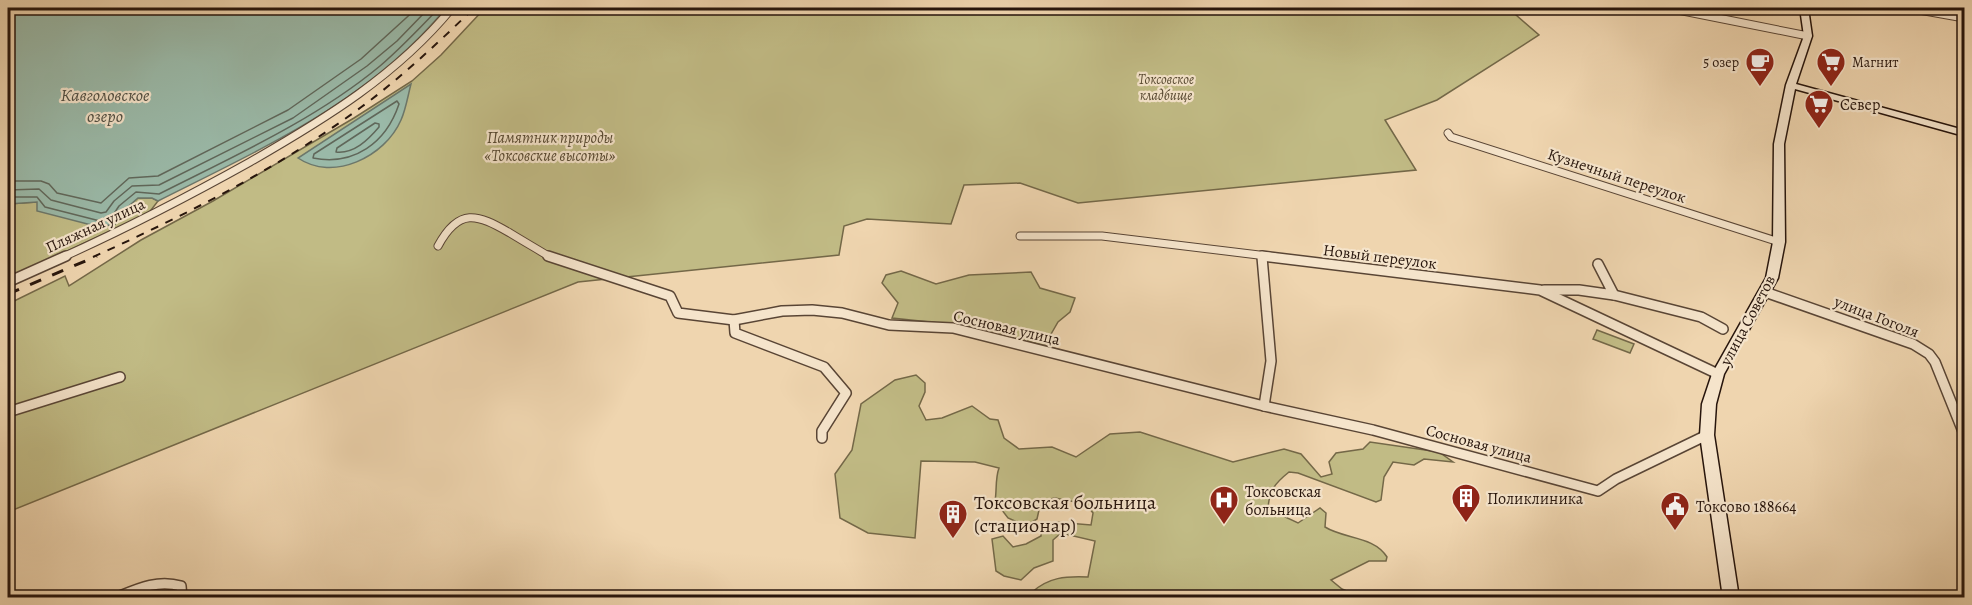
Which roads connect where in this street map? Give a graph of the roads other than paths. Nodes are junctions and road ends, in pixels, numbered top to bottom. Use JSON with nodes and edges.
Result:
{"nodes":[{"id":1,"x":453,"y":8,"type":"edge"},
{"id":2,"x":1668,"y":8,"type":"edge"},
{"id":3,"x":1804,"y":8,"type":"edge"},
{"id":4,"x":1908,"y":8,"type":"edge"},
{"id":5,"x":1965,"y":18,"type":"edge"},
{"id":6,"x":1808,"y":36,"type":"junction"},
{"id":7,"x":1791,"y":85,"type":"junction"},
{"id":8,"x":1448,"y":133,"type":"dead end"},
{"id":9,"x":1965,"y":133,"type":"edge"},
{"id":10,"x":1020,"y":236,"type":"dead end"},
{"id":11,"x":1779,"y":242,"type":"junction"},
{"id":12,"x":438,"y":246,"type":"dead end"},
{"id":13,"x":1262,"y":257,"type":"junction"},
{"id":14,"x":1598,"y":264,"type":"dead end"},
{"id":15,"x":8,"y":282,"type":"edge"},
{"id":16,"x":1540,"y":290,"type":"junction"},
{"id":17,"x":1765,"y":292,"type":"junction"},
{"id":18,"x":1614,"y":295,"type":"junction"},
{"id":19,"x":734,"y":320,"type":"junction"},
{"id":20,"x":1723,"y":329,"type":"dead end"},
{"id":21,"x":1718,"y":374,"type":"junction"},
{"id":22,"x":120,"y":377,"type":"dead end"},
{"id":23,"x":1264,"y":406,"type":"junction"},
{"id":24,"x":8,"y":412,"type":"edge"},
{"id":25,"x":1965,"y":434,"type":"edge"},
{"id":26,"x":1707,"y":435,"type":"junction"},
{"id":27,"x":822,"y":438,"type":"dead end"},
{"id":28,"x":115,"y":597,"type":"edge"},
{"id":29,"x":182,"y":597,"type":"edge"},
{"id":30,"x":1731,"y":597,"type":"edge"}],
"edges":[{"from":1,"to":15,"type":"street","name":"Пляжная улица"},
{"from":2,"to":6,"type":"street"},
{"from":3,"to":6,"type":"main road","name":"улица Советов"},
{"from":4,"to":5,"type":"street"},
{"from":6,"to":7,"type":"main road","name":"улица Советов"},
{"from":7,"to":9,"type":"main road"},
{"from":7,"to":11,"type":"main road","name":"улица Советов"},
{"from":8,"to":11,"type":"street","name":"Кузнечный переулок"},
{"from":10,"to":13,"type":"street","name":"Новый переулок"},
{"from":11,"to":17,"type":"main road","name":"улица Советов"},
{"from":12,"to":19,"type":"street","name":"Сосновая улица"},
{"from":13,"to":16,"type":"street","name":"Новый переулок"},
{"from":13,"to":23,"type":"street"},
{"from":14,"to":18,"type":"street"},
{"from":16,"to":18,"type":"street"},
{"from":16,"to":21,"type":"street","name":"Новый переулок"},
{"from":17,"to":21,"type":"main road","name":"улица Советов"},
{"from":17,"to":25,"type":"street","name":"улица Гоголя"},
{"from":18,"to":20,"type":"street"},
{"from":19,"to":23,"type":"street","name":"Сосновая улица"},
{"from":19,"to":27,"type":"street"},
{"from":21,"to":26,"type":"main road","name":"улица Советов"},
{"from":22,"to":24,"type":"street"},
{"from":23,"to":26,"type":"street","name":"Сосновая улица"},
{"from":26,"to":30,"type":"main road","name":"улица Советов"},
{"from":28,"to":29,"type":"street"}]}
